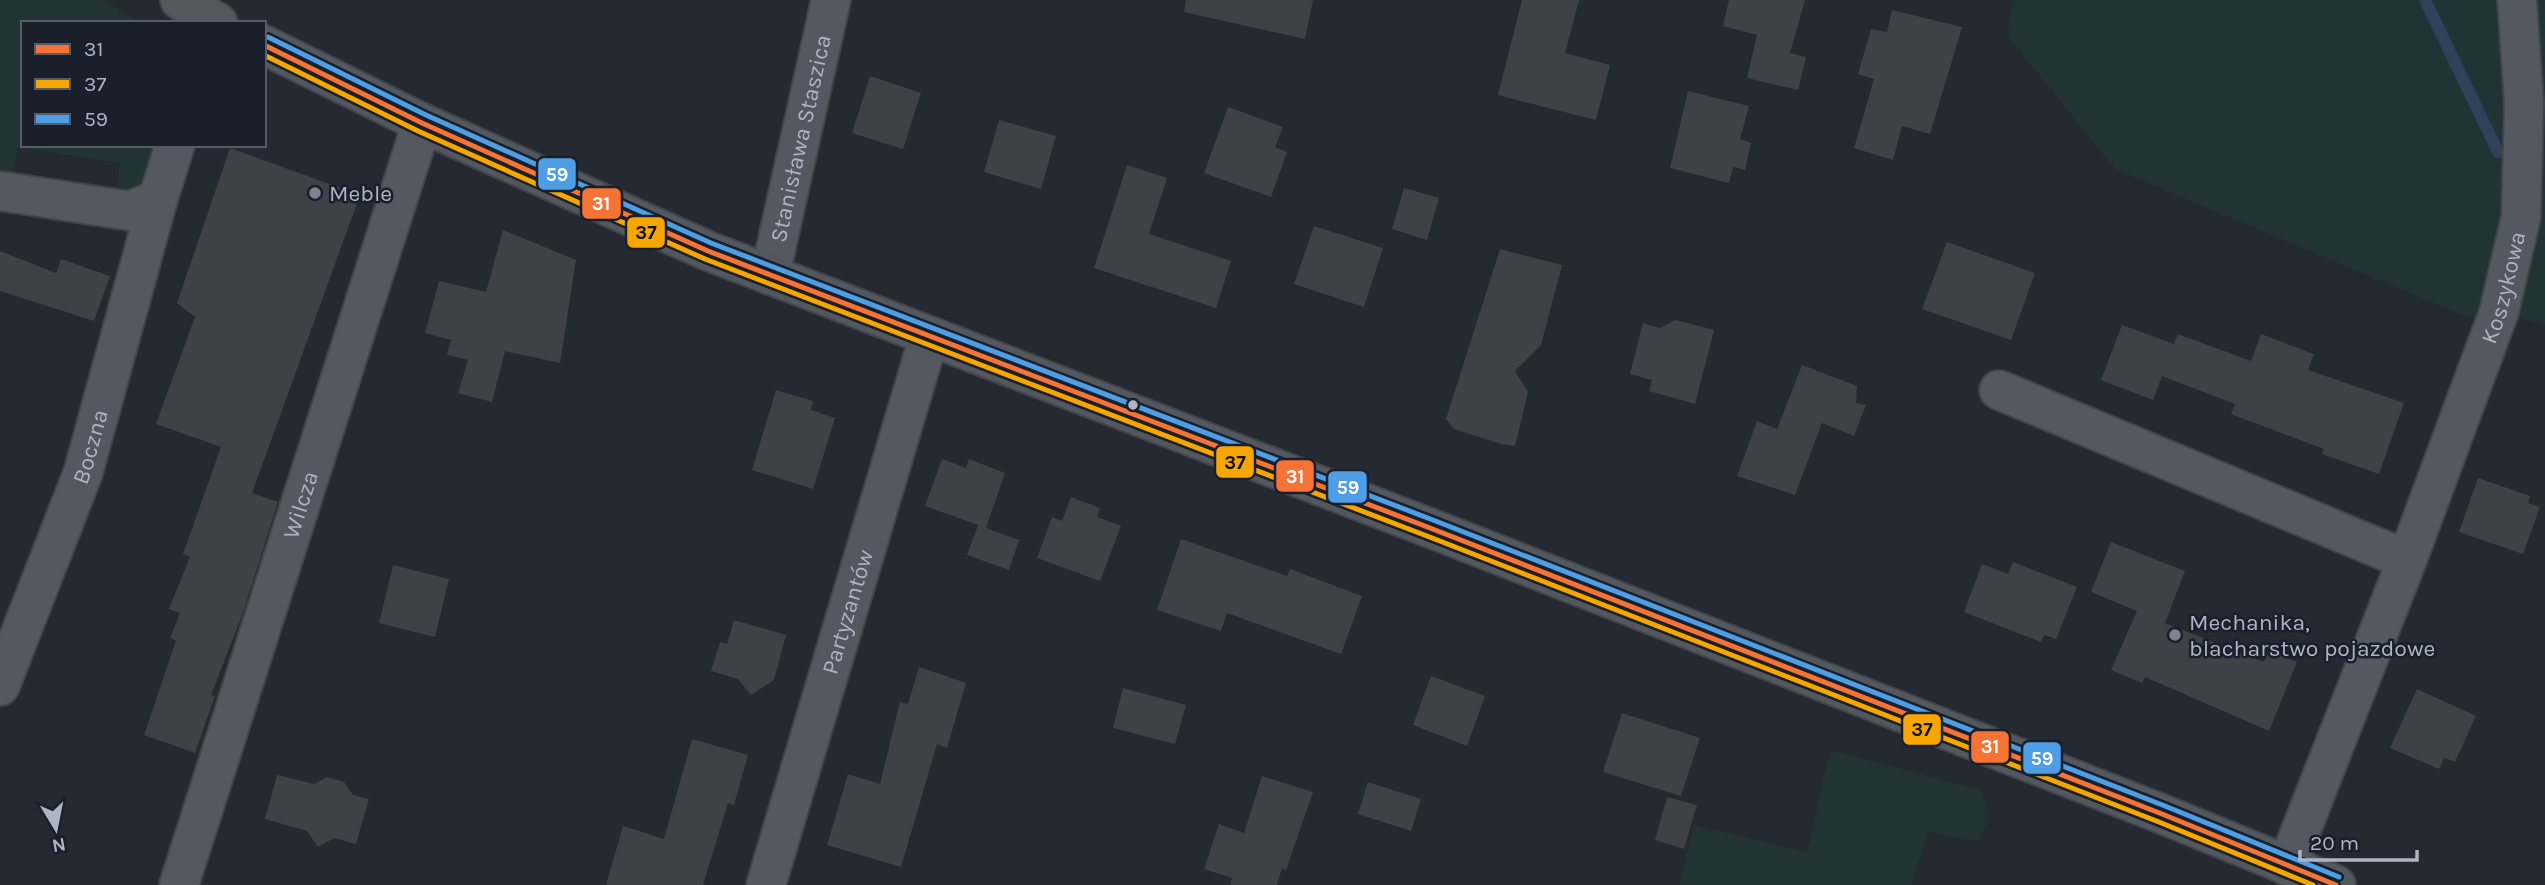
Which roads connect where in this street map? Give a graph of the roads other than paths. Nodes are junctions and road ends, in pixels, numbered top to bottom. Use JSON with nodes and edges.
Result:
{"nodes":[{"id":1,"x":180,"y":0,"type":"edge"},
{"id":2,"x":831,"y":0,"type":"edge"},
{"id":3,"x":2516,"y":0,"type":"edge"},
{"id":4,"x":215,"y":21,"type":"edge"},
{"id":5,"x":266,"y":47,"type":"edge"},
{"id":6,"x":422,"y":124,"type":"junction"},
{"id":7,"x":174,"y":147,"type":"edge"},
{"id":8,"x":0,"y":191,"type":"edge"},
{"id":9,"x":158,"y":199,"type":"junction"},
{"id":10,"x":769,"y":275,"type":"junction"},
{"id":11,"x":929,"y":337,"type":"junction"},
{"id":12,"x":1999,"y":390,"type":"dead end"},
{"id":13,"x":2407,"y":560,"type":"junction"},
{"id":14,"x":0,"y":686,"type":"edge"},
{"id":15,"x":2287,"y":866,"type":"junction"},
{"id":16,"x":179,"y":885,"type":"edge"},
{"id":17,"x":766,"y":885,"type":"edge"},
{"id":18,"x":2336,"y":885,"type":"edge"}],
"edges":[{"from":1,"to":4,"type":"main road"},
{"from":2,"to":10,"type":"street","name":"Stanisława Staszica"},
{"from":3,"to":13,"type":"street","name":"Koszykowa"},
{"from":5,"to":6,"type":"main road"},
{"from":6,"to":10,"type":"main road"},
{"from":6,"to":16,"type":"street","name":"Wilcza"},
{"from":7,"to":9,"type":"street","name":"Boczna"},
{"from":8,"to":9,"type":"street"},
{"from":9,"to":14,"type":"street","name":"Boczna"},
{"from":10,"to":11,"type":"main road"},
{"from":11,"to":15,"type":"main road"},
{"from":11,"to":17,"type":"street","name":"Partyzantów"},
{"from":12,"to":13,"type":"street"},
{"from":13,"to":15,"type":"street","name":"Koszykowa"},
{"from":15,"to":18,"type":"main road"}]}
